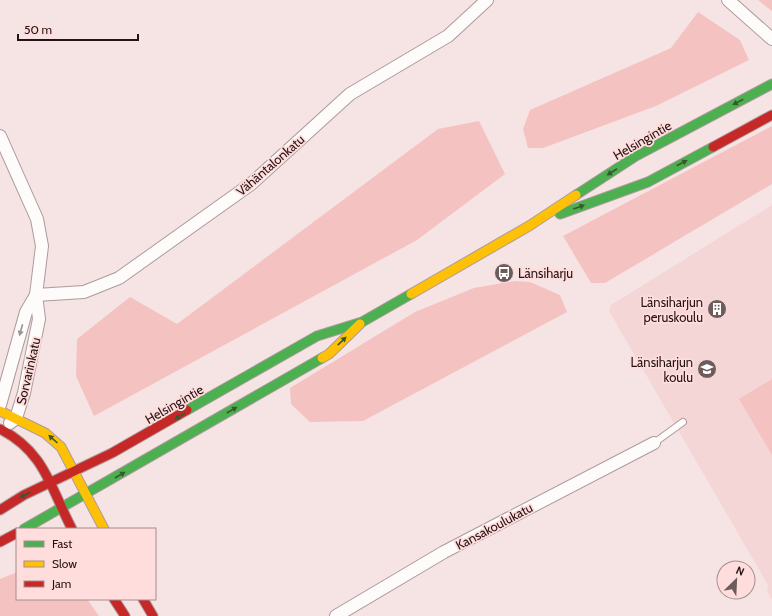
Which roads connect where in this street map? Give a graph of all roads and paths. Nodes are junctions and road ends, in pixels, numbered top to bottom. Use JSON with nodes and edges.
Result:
{"nodes":[{"id":1,"x":487,"y":0,"type":"edge"},
{"id":2,"x":728,"y":0,"type":"edge"},
{"id":3,"x":772,"y":39,"type":"edge"},
{"id":4,"x":772,"y":84,"type":"edge"},
{"id":5,"x":772,"y":115,"type":"edge"},
{"id":6,"x":0,"y":136,"type":"edge"},
{"id":7,"x":529,"y":226,"type":"junction"},
{"id":8,"x":36,"y":295,"type":"junction"},
{"id":9,"x":362,"y":322,"type":"junction"},
{"id":10,"x":0,"y":405,"type":"edge"},
{"id":11,"x":0,"y":411,"type":"edge"},
{"id":12,"x":16,"y":418,"type":"junction"},
{"id":13,"x":683,"y":422,"type":"dead end"},
{"id":14,"x":1,"y":426,"type":"edge"},
{"id":15,"x":654,"y":443,"type":"joint"},
{"id":16,"x":75,"y":471,"type":"junction"},
{"id":17,"x":51,"y":482,"type":"junction"},
{"id":18,"x":86,"y":494,"type":"junction"},
{"id":19,"x":61,"y":508,"type":"junction"},
{"id":20,"x":0,"y":510,"type":"edge"},
{"id":21,"x":26,"y":528,"type":"edge"},
{"id":22,"x":71,"y":528,"type":"edge"},
{"id":23,"x":103,"y":528,"type":"edge"},
{"id":24,"x":16,"y":534,"type":"edge"},
{"id":25,"x":0,"y":542,"type":"edge"},
{"id":26,"x":115,"y":600,"type":"edge"},
{"id":27,"x":144,"y":600,"type":"edge"},
{"id":28,"x":125,"y":616,"type":"edge"},
{"id":29,"x":153,"y":616,"type":"edge"},
{"id":30,"x":336,"y":616,"type":"edge"}],
"edges":[{"from":1,"to":8,"type":"street","name":"Vähäntalonkatu"},
{"from":2,"to":3,"type":"street"},
{"from":4,"to":7,"type":"main road","name":"Helsingintie","one_way":true},
{"from":7,"to":5,"type":"main road","name":"Helsingintie","one_way":true},
{"from":6,"to":8,"type":"street","name":"Sorvarinkatu"},
{"from":7,"to":9,"type":"main road","name":"Helsingintie"},
{"from":8,"to":10,"type":"street","name":"Sorvarinkatu","one_way":true},
{"from":8,"to":12,"type":"street","name":"Sorvarinkatu"},
{"from":9,"to":16,"type":"main road","name":"Helsingintie","one_way":true},
{"from":18,"to":9,"type":"main road","name":"Helsingintie","one_way":true},
{"from":11,"to":12,"type":"main road"},
{"from":12,"to":14,"type":"street","name":"Sorvarinkatu"},
{"from":16,"to":12,"type":"main road","one_way":true},
{"from":13,"to":15,"type":"lane"},
{"from":14,"to":17,"type":"main road"},
{"from":15,"to":30,"type":"street","name":"Kansakoulukatu"},
{"from":16,"to":17,"type":"main road","name":"Helsingintie"},
{"from":16,"to":18,"type":"main road"},
{"from":17,"to":19,"type":"main road"},
{"from":17,"to":20,"type":"main road","name":"Helsingintie","one_way":true},
{"from":18,"to":19,"type":"main road","name":"Helsingintie"},
{"from":18,"to":23,"type":"main road"},
{"from":19,"to":21,"type":"main road","name":"Helsingintie"},
{"from":19,"to":22,"type":"main road"},
{"from":24,"to":25,"type":"main road"},
{"from":26,"to":28,"type":"main road"},
{"from":27,"to":29,"type":"main road"}]}
